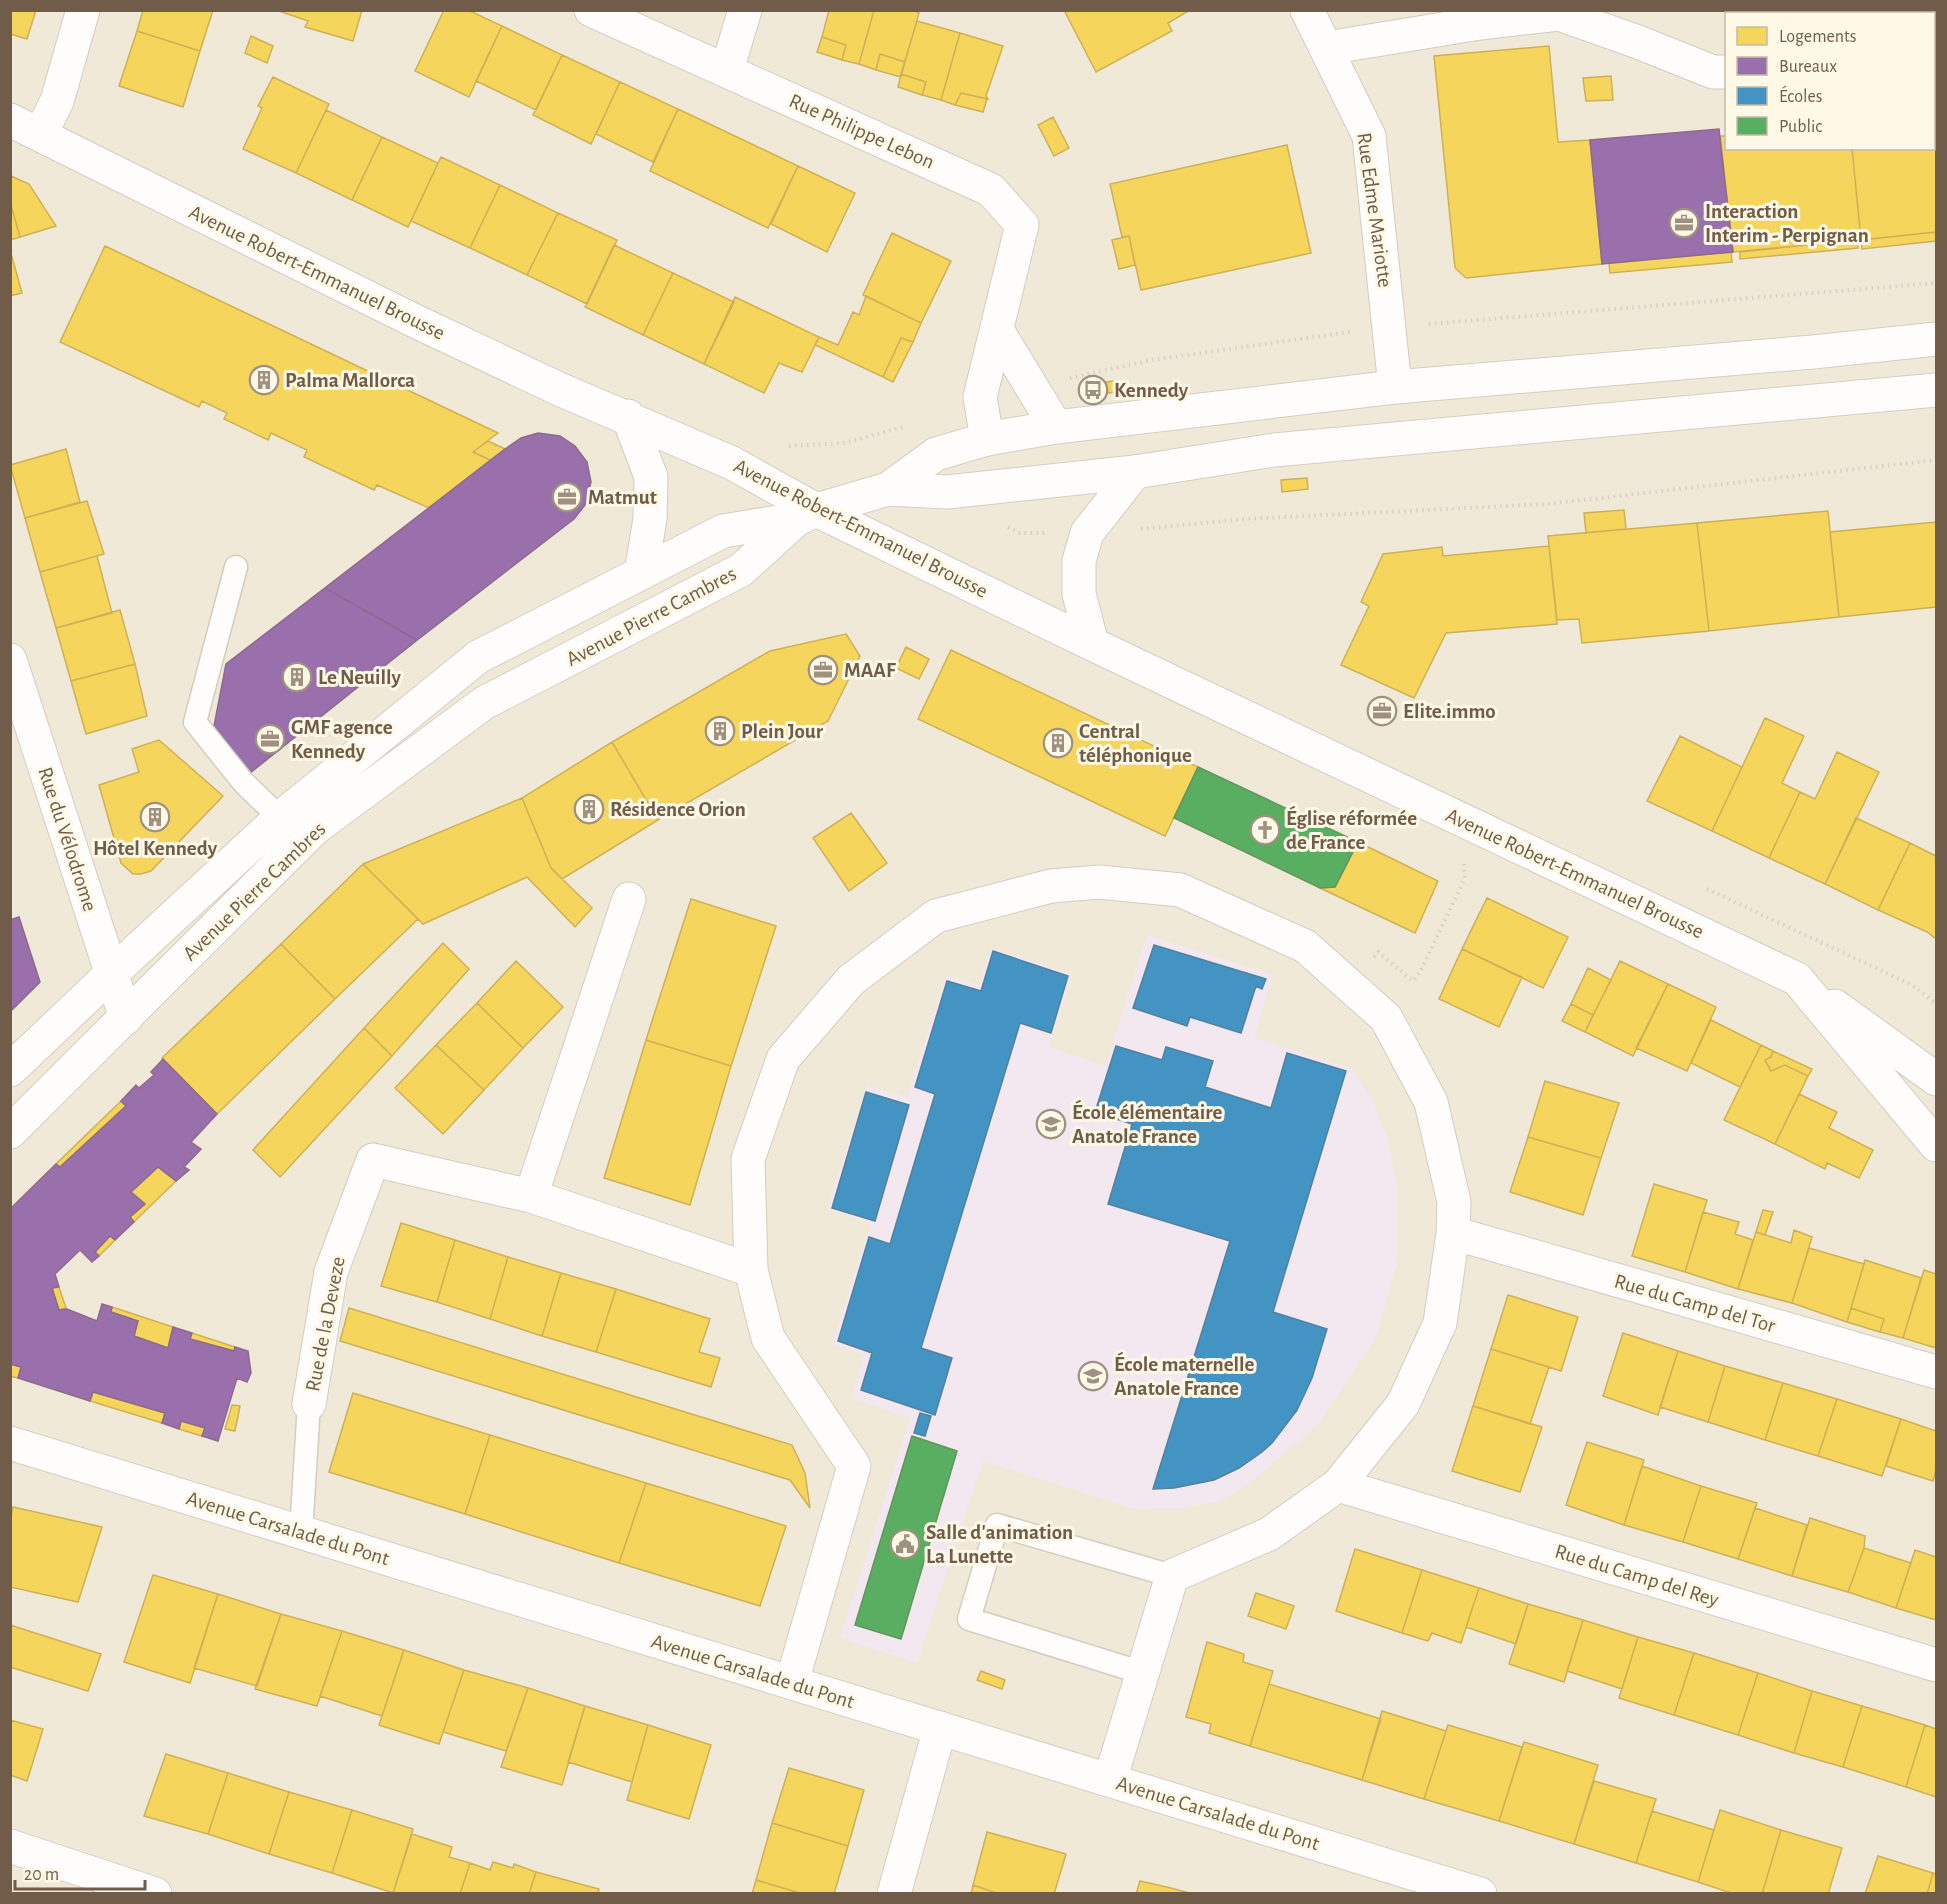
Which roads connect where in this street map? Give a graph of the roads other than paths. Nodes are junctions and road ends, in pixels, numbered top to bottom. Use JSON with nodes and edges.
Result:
{"nodes":[{"id":1,"x":83,"y":10,"type":"edge"},
{"id":2,"x":591,"y":10,"type":"edge"},
{"id":3,"x":746,"y":10,"type":"edge"},
{"id":4,"x":1307,"y":10,"type":"edge"},
{"id":5,"x":1327,"y":48,"type":"junction"},
{"id":6,"x":727,"y":70,"type":"junction"},
{"id":7,"x":1725,"y":72,"type":"edge"},
{"id":8,"x":10,"y":120,"type":"edge"},
{"id":9,"x":40,"y":135,"type":"junction"},
{"id":10,"x":997,"y":330,"type":"junction"},
{"id":11,"x":1936,"y":339,"type":"edge"},
{"id":12,"x":1395,"y":387,"type":"junction"},
{"id":13,"x":1936,"y":390,"type":"edge"},
{"id":14,"x":628,"y":417,"type":"junction"},
{"id":15,"x":1056,"y":427,"type":"junction"},
{"id":16,"x":987,"y":439,"type":"junction"},
{"id":17,"x":1135,"y":472,"type":"junction"},
{"id":18,"x":888,"y":489,"type":"junction"},
{"id":19,"x":807,"y":514,"type":"junction"},
{"id":20,"x":236,"y":567,"type":"dead end"},
{"id":21,"x":641,"y":573,"type":"junction"},
{"id":22,"x":1092,"y":644,"type":"junction"},
{"id":23,"x":10,"y":660,"type":"edge"},
{"id":24,"x":280,"y":818,"type":"junction"},
{"id":25,"x":629,"y":899,"type":"dead end"},
{"id":26,"x":111,"y":974,"type":"junction"},
{"id":27,"x":1797,"y":979,"type":"junction"},
{"id":28,"x":126,"y":1018,"type":"junction"},
{"id":29,"x":10,"y":1070,"type":"edge"},
{"id":30,"x":1936,"y":1079,"type":"edge"},
{"id":31,"x":10,"y":1132,"type":"edge"},
{"id":32,"x":1936,"y":1145,"type":"edge"},
{"id":33,"x":531,"y":1196,"type":"junction"},
{"id":34,"x":1453,"y":1233,"type":"junction"},
{"id":35,"x":751,"y":1270,"type":"junction"},
{"id":36,"x":1936,"y":1372,"type":"edge"},
{"id":37,"x":309,"y":1404,"type":"joint"},
{"id":38,"x":16,"y":1448,"type":"edge"},
{"id":39,"x":1338,"y":1485,"type":"junction"},
{"id":40,"x":301,"y":1532,"type":"junction"},
{"id":41,"x":1172,"y":1576,"type":"junction"},
{"id":42,"x":1936,"y":1665,"type":"edge"},
{"id":43,"x":1143,"y":1673,"type":"junction"},
{"id":44,"x":792,"y":1682,"type":"junction"},
{"id":45,"x":940,"y":1728,"type":"junction"},
{"id":46,"x":1110,"y":1780,"type":"junction"},
{"id":47,"x":10,"y":1846,"type":"edge"},
{"id":48,"x":132,"y":1890,"type":"edge"},
{"id":49,"x":894,"y":1893,"type":"edge"},
{"id":50,"x":1480,"y":1893,"type":"edge"}],
"edges":[{"from":1,"to":9,"type":"street"},
{"from":2,"to":6,"type":"street","name":"Rue Philippe Lebon"},
{"from":3,"to":6,"type":"street"},
{"from":4,"to":5,"type":"street","name":"Rue Edme Mariotte"},
{"from":5,"to":7,"type":"street"},
{"from":5,"to":12,"type":"street","name":"Rue Edme Mariotte"},
{"from":6,"to":10,"type":"street","name":"Rue Philippe Lebon"},
{"from":8,"to":9,"type":"street","name":"Avenue Robert-Emmanuel Brousse"},
{"from":9,"to":14,"type":"street","name":"Avenue Robert-Emmanuel Brousse"},
{"from":10,"to":15,"type":"street"},
{"from":10,"to":16,"type":"street","name":"Rue Philippe Lebon"},
{"from":11,"to":12,"type":"street"},
{"from":12,"to":15,"type":"street"},
{"from":13,"to":17,"type":"street"},
{"from":14,"to":19,"type":"street","name":"Avenue Robert-Emmanuel Brousse"},
{"from":14,"to":21,"type":"street"},
{"from":15,"to":16,"type":"street"},
{"from":16,"to":18,"type":"street"},
{"from":17,"to":18,"type":"street"},
{"from":17,"to":22,"type":"street"},
{"from":18,"to":19,"type":"street"},
{"from":19,"to":21,"type":"street","name":"Avenue Pierre Cambres"},
{"from":19,"to":22,"type":"street","name":"Avenue Robert-Emmanuel Brousse"},
{"from":19,"to":28,"type":"street","name":"Avenue Pierre Cambres"},
{"from":20,"to":24,"type":"lane"},
{"from":21,"to":24,"type":"street","name":"Avenue Pierre Cambres"},
{"from":22,"to":27,"type":"street","name":"Avenue Robert-Emmanuel Brousse"},
{"from":23,"to":26,"type":"street","name":"Rue du Vélodrome"},
{"from":24,"to":26,"type":"street","name":"Avenue Pierre Cambres"},
{"from":25,"to":33,"type":"street"},
{"from":26,"to":28,"type":"street","name":"Rue du Vélodrome"},
{"from":26,"to":29,"type":"street","name":"Avenue Pierre Cambres"},
{"from":27,"to":30,"type":"street"},
{"from":27,"to":32,"type":"street","name":"Avenue Robert-Emmanuel Brousse"},
{"from":28,"to":31,"type":"street","name":"Avenue Pierre Cambres"},
{"from":33,"to":35,"type":"street","name":"Rue de la Deveze"},
{"from":33,"to":37,"type":"street","name":"Rue de la Deveze"},
{"from":34,"to":35,"type":"street"},
{"from":34,"to":36,"type":"street","name":"Rue du Camp del Tor"},
{"from":34,"to":39,"type":"street"},
{"from":35,"to":44,"type":"street"},
{"from":37,"to":40,"type":"lane"},
{"from":38,"to":40,"type":"street","name":"Avenue Carsalade du Pont"},
{"from":39,"to":41,"type":"street"},
{"from":39,"to":42,"type":"street","name":"Rue du Camp del Rey"},
{"from":40,"to":44,"type":"street","name":"Avenue Carsalade du Pont"},
{"from":41,"to":43,"type":"street"},
{"from":41,"to":43,"type":"lane"},
{"from":43,"to":46,"type":"street"},
{"from":44,"to":45,"type":"street","name":"Avenue Carsalade du Pont"},
{"from":45,"to":46,"type":"street","name":"Avenue Carsalade du Pont"},
{"from":45,"to":49,"type":"street"},
{"from":46,"to":50,"type":"street","name":"Avenue Carsalade du Pont"},
{"from":47,"to":48,"type":"street"}]}
